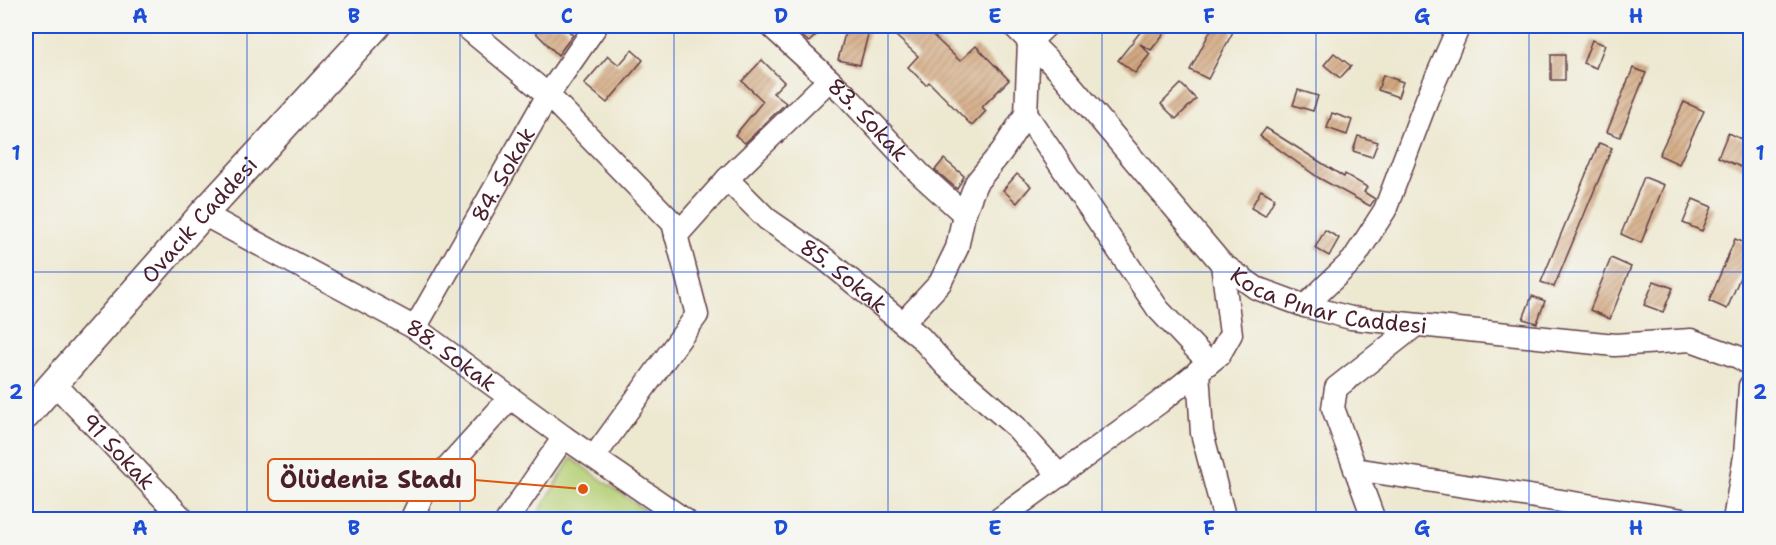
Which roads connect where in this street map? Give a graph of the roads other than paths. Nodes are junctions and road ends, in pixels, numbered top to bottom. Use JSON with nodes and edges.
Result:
{"nodes":[{"id":1,"x":376,"y":26,"type":"edge"},
{"id":2,"x":465,"y":26,"type":"edge"},
{"id":3,"x":596,"y":26,"type":"edge"},
{"id":4,"x":771,"y":26,"type":"edge"},
{"id":5,"x":1014,"y":26,"type":"edge"},
{"id":6,"x":1046,"y":26,"type":"edge"},
{"id":7,"x":1459,"y":26,"type":"edge"},
{"id":8,"x":1029,"y":42,"type":"junction"},
{"id":9,"x":829,"y":80,"type":"junction"},
{"id":10,"x":548,"y":95,"type":"junction"},
{"id":11,"x":1026,"y":114,"type":"junction"},
{"id":12,"x":727,"y":179,"type":"junction"},
{"id":13,"x":203,"y":214,"type":"junction"},
{"id":14,"x":964,"y":214,"type":"junction"},
{"id":15,"x":676,"y":236,"type":"junction"},
{"id":16,"x":1222,"y":264,"type":"junction"},
{"id":17,"x":1305,"y":306,"type":"junction"},
{"id":18,"x":903,"y":323,"type":"junction"},
{"id":19,"x":1416,"y":325,"type":"junction"},
{"id":20,"x":415,"y":328,"type":"junction"},
{"id":21,"x":1750,"y":364,"type":"edge"},
{"id":22,"x":1204,"y":367,"type":"junction"},
{"id":23,"x":54,"y":383,"type":"junction"},
{"id":24,"x":1750,"y":386,"type":"edge"},
{"id":25,"x":510,"y":398,"type":"junction"},
{"id":26,"x":26,"y":416,"type":"edge"},
{"id":27,"x":564,"y":437,"type":"junction"},
{"id":28,"x":594,"y":457,"type":"junction"},
{"id":29,"x":1355,"y":469,"type":"junction"},
{"id":30,"x":1060,"y":476,"type":"junction"},
{"id":31,"x":184,"y":519,"type":"edge"},
{"id":32,"x":411,"y":519,"type":"edge"},
{"id":33,"x":507,"y":519,"type":"edge"},
{"id":34,"x":685,"y":519,"type":"edge"},
{"id":35,"x":998,"y":519,"type":"edge"},
{"id":36,"x":1225,"y":519,"type":"edge"},
{"id":37,"x":1374,"y":519,"type":"edge"},
{"id":38,"x":1683,"y":519,"type":"edge"},
{"id":39,"x":1734,"y":519,"type":"edge"}],
"edges":[{"from":1,"to":13,"type":"main road","name":"Ovacık Caddesi"},
{"from":2,"to":10,"type":"street"},
{"from":3,"to":10,"type":"street","name":"84. Sokak"},
{"from":4,"to":9,"type":"street","name":"83. Sokak"},
{"from":5,"to":8,"type":"street","name":"Koca Pınar Caddesi"},
{"from":6,"to":8,"type":"street"},
{"from":7,"to":17,"type":"street"},
{"from":8,"to":11,"type":"street"},
{"from":8,"to":16,"type":"street","name":"Koca Pınar Caddesi"},
{"from":9,"to":12,"type":"street"},
{"from":9,"to":14,"type":"street","name":"83. Sokak"},
{"from":10,"to":15,"type":"street"},
{"from":10,"to":20,"type":"street","name":"84. Sokak"},
{"from":11,"to":14,"type":"street"},
{"from":11,"to":22,"type":"street"},
{"from":12,"to":15,"type":"street"},
{"from":12,"to":18,"type":"street","name":"85. Sokak"},
{"from":13,"to":20,"type":"street","name":"88. Sokak"},
{"from":13,"to":23,"type":"main road","name":"Ovacık Caddesi"},
{"from":14,"to":18,"type":"street"},
{"from":15,"to":28,"type":"street"},
{"from":16,"to":17,"type":"street","name":"Koca Pınar Caddesi"},
{"from":16,"to":22,"type":"street"},
{"from":17,"to":19,"type":"street","name":"Koca Pınar Caddesi"},
{"from":18,"to":30,"type":"street","name":"85. Sokak"},
{"from":19,"to":21,"type":"street","name":"Koca Pınar Caddesi"},
{"from":19,"to":29,"type":"street"},
{"from":20,"to":25,"type":"street","name":"88. Sokak"},
{"from":22,"to":30,"type":"street"},
{"from":22,"to":36,"type":"street"},
{"from":23,"to":26,"type":"main road","name":"Ovacık Caddesi"},
{"from":23,"to":31,"type":"street","name":"91 Sokak"},
{"from":24,"to":39,"type":"street"},
{"from":25,"to":27,"type":"street","name":"88. Sokak"},
{"from":25,"to":32,"type":"street"},
{"from":27,"to":28,"type":"street","name":"88. Sokak"},
{"from":27,"to":33,"type":"street"},
{"from":28,"to":34,"type":"street","name":"88. Sokak"},
{"from":29,"to":37,"type":"street"},
{"from":29,"to":38,"type":"street"},
{"from":30,"to":35,"type":"street"}]}
